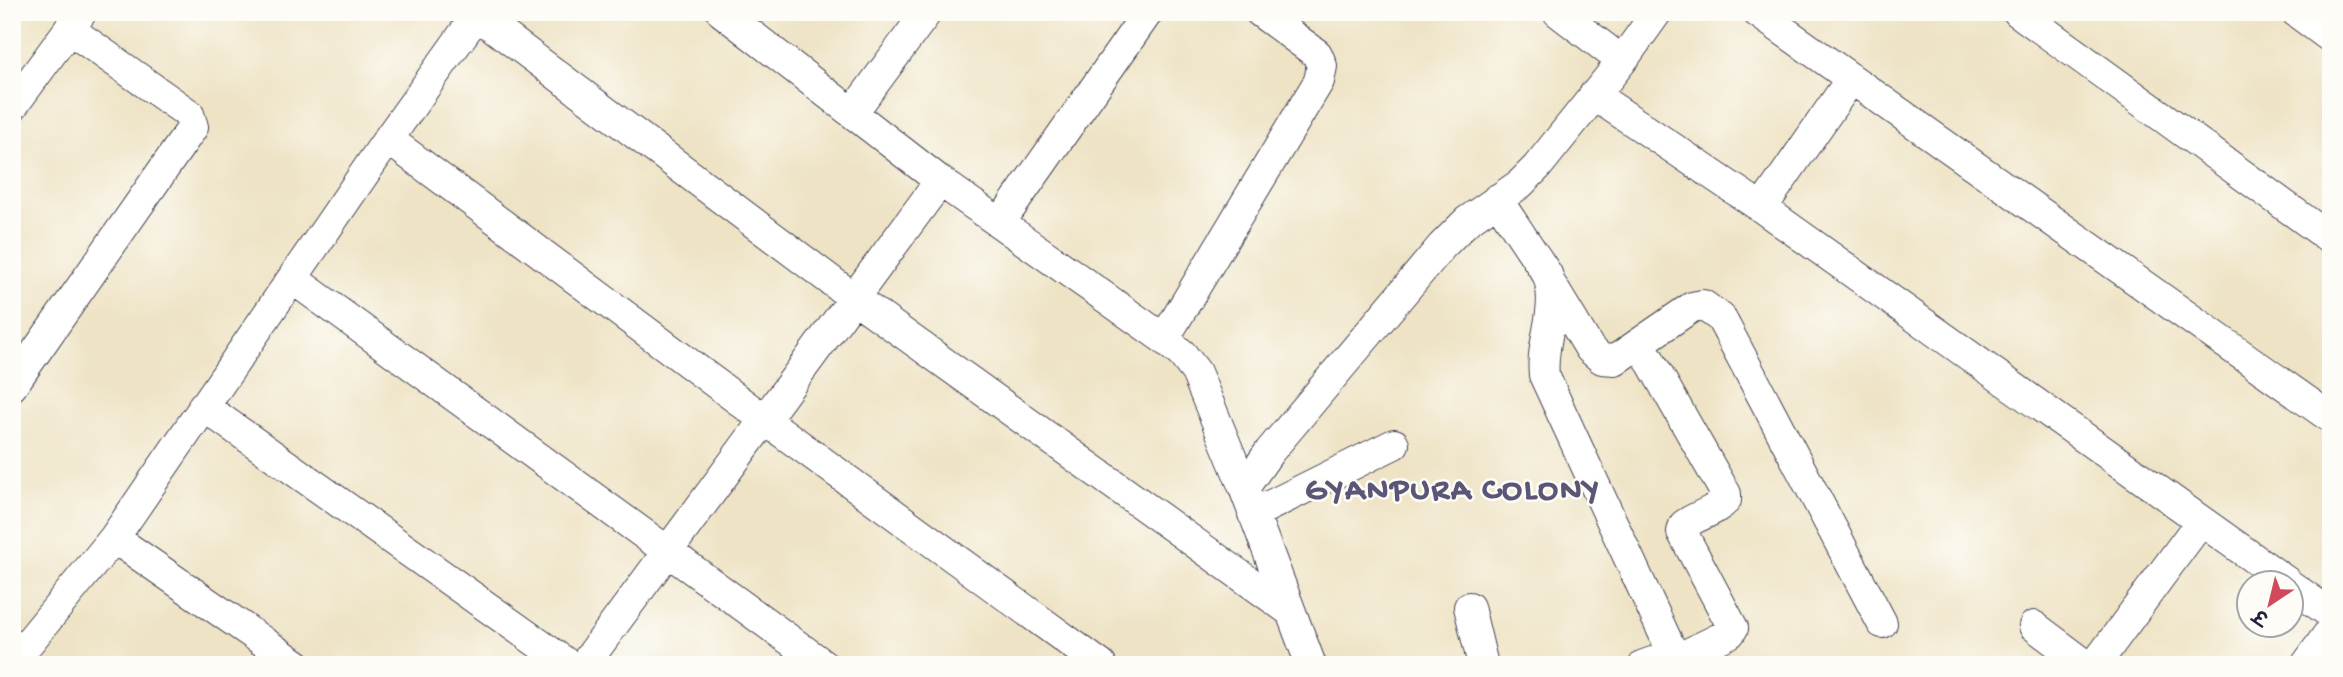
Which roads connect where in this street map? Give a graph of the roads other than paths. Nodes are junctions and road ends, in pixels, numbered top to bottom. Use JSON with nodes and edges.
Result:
{"nodes":[{"id":1,"x":722,"y":12,"type":"edge"},
{"id":2,"x":927,"y":12,"type":"edge"},
{"id":3,"x":1148,"y":12,"type":"edge"},
{"id":4,"x":1260,"y":12,"type":"edge"},
{"id":5,"x":1558,"y":12,"type":"edge"},
{"id":6,"x":1657,"y":12,"type":"edge"},
{"id":7,"x":1757,"y":12,"type":"edge"},
{"id":8,"x":2018,"y":12,"type":"edge"},
{"id":9,"x":2297,"y":12,"type":"edge"},
{"id":10,"x":478,"y":14,"type":"edge"},
{"id":11,"x":75,"y":20,"type":"edge"},
{"id":12,"x":2331,"y":38,"type":"edge"},
{"id":13,"x":1622,"y":61,"type":"junction"},
{"id":14,"x":1851,"y":79,"type":"junction"},
{"id":15,"x":1594,"y":95,"type":"junction"},
{"id":16,"x":12,"y":107,"type":"edge"},
{"id":17,"x":853,"y":113,"type":"junction"},
{"id":18,"x":388,"y":139,"type":"junction"},
{"id":19,"x":940,"y":181,"type":"junction"},
{"id":20,"x":1497,"y":199,"type":"junction"},
{"id":21,"x":1762,"y":208,"type":"junction"},
{"id":22,"x":1000,"y":223,"type":"junction"},
{"id":23,"x":2331,"y":239,"type":"edge"},
{"id":24,"x":293,"y":279,"type":"junction"},
{"id":25,"x":1552,"y":286,"type":"junction"},
{"id":26,"x":854,"y":298,"type":"junction"},
{"id":27,"x":1164,"y":339,"type":"junction"},
{"id":28,"x":1640,"y":343,"type":"junction"},
{"id":29,"x":12,"y":386,"type":"edge"},
{"id":30,"x":203,"y":406,"type":"junction"},
{"id":31,"x":2331,"y":418,"type":"edge"},
{"id":32,"x":765,"y":420,"type":"junction"},
{"id":33,"x":1394,"y":444,"type":"dead end"},
{"id":34,"x":1249,"y":501,"type":"junction"},
{"id":35,"x":2201,"y":521,"type":"junction"},
{"id":36,"x":114,"y":538,"type":"junction"},
{"id":37,"x":667,"y":550,"type":"junction"},
{"id":38,"x":2267,"y":568,"type":"edge"},
{"id":39,"x":2304,"y":595,"type":"edge"},
{"id":40,"x":1469,"y":607,"type":"dead end"},
{"id":41,"x":1290,"y":611,"type":"junction"},
{"id":42,"x":2331,"y":614,"type":"edge"},
{"id":43,"x":1882,"y":623,"type":"dead end"},
{"id":44,"x":2034,"y":626,"type":"dead end"},
{"id":45,"x":2331,"y":630,"type":"edge"},
{"id":46,"x":1675,"y":654,"type":"junction"},
{"id":47,"x":19,"y":658,"type":"edge"},
{"id":48,"x":296,"y":665,"type":"edge"},
{"id":49,"x":569,"y":665,"type":"edge"},
{"id":50,"x":584,"y":665,"type":"edge"},
{"id":51,"x":824,"y":665,"type":"edge"},
{"id":52,"x":1101,"y":665,"type":"edge"},
{"id":53,"x":1311,"y":665,"type":"edge"},
{"id":54,"x":1483,"y":665,"type":"edge"},
{"id":55,"x":1644,"y":665,"type":"edge"},
{"id":56,"x":2086,"y":665,"type":"edge"},
{"id":57,"x":2095,"y":665,"type":"edge"},
{"id":58,"x":2306,"y":665,"type":"edge"}],
"edges":[{"from":1,"to":17,"type":"street"},
{"from":2,"to":17,"type":"street"},
{"from":3,"to":22,"type":"street"},
{"from":4,"to":27,"type":"street"},
{"from":5,"to":13,"type":"street"},
{"from":6,"to":13,"type":"street"},
{"from":7,"to":14,"type":"street"},
{"from":8,"to":23,"type":"street"},
{"from":9,"to":12,"type":"street"},
{"from":10,"to":18,"type":"street"},
{"from":10,"to":26,"type":"street"},
{"from":11,"to":16,"type":"street"},
{"from":11,"to":29,"type":"street"},
{"from":13,"to":15,"type":"street"},
{"from":14,"to":21,"type":"street"},
{"from":14,"to":31,"type":"street"},
{"from":15,"to":20,"type":"street"},
{"from":15,"to":21,"type":"street"},
{"from":17,"to":19,"type":"street"},
{"from":18,"to":24,"type":"street"},
{"from":18,"to":32,"type":"street"},
{"from":19,"to":22,"type":"street"},
{"from":19,"to":26,"type":"street"},
{"from":20,"to":25,"type":"street"},
{"from":20,"to":34,"type":"street"},
{"from":21,"to":35,"type":"street"},
{"from":22,"to":27,"type":"street"},
{"from":24,"to":30,"type":"street"},
{"from":24,"to":37,"type":"street"},
{"from":25,"to":28,"type":"street"},
{"from":25,"to":46,"type":"street"},
{"from":26,"to":32,"type":"street"},
{"from":26,"to":41,"type":"street"},
{"from":27,"to":34,"type":"street"},
{"from":28,"to":43,"type":"street"},
{"from":28,"to":46,"type":"street"},
{"from":30,"to":36,"type":"street"},
{"from":30,"to":49,"type":"street"},
{"from":32,"to":37,"type":"street"},
{"from":32,"to":52,"type":"street"},
{"from":33,"to":34,"type":"street"},
{"from":34,"to":41,"type":"street"},
{"from":35,"to":38,"type":"street"},
{"from":35,"to":57,"type":"street"},
{"from":36,"to":47,"type":"street"},
{"from":36,"to":48,"type":"street"},
{"from":37,"to":50,"type":"street"},
{"from":37,"to":51,"type":"street"},
{"from":39,"to":42,"type":"street"},
{"from":40,"to":54,"type":"street"},
{"from":41,"to":53,"type":"street"},
{"from":44,"to":56,"type":"street"},
{"from":45,"to":58,"type":"street"},
{"from":46,"to":55,"type":"street"}]}
